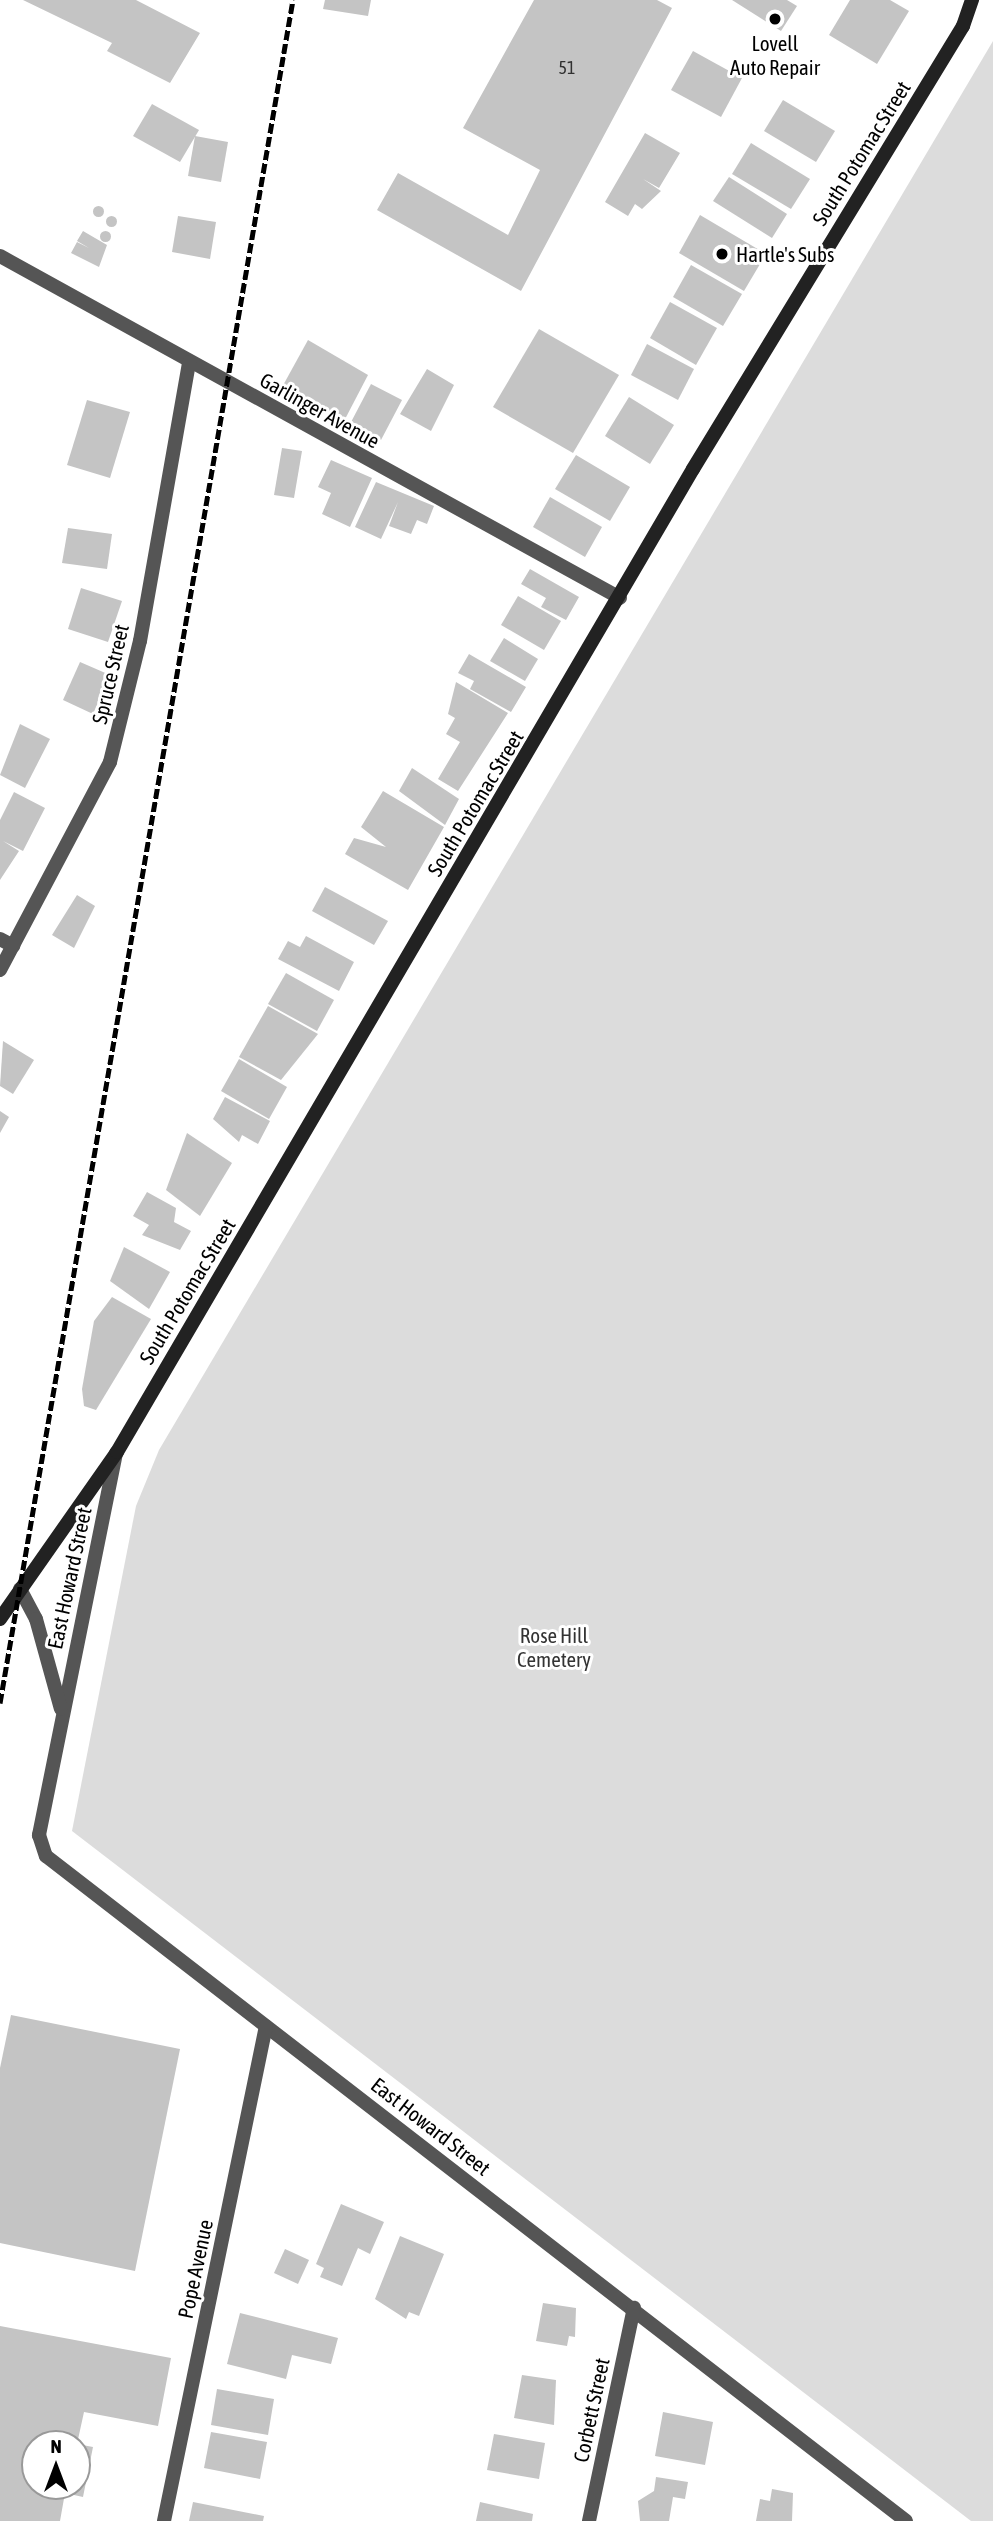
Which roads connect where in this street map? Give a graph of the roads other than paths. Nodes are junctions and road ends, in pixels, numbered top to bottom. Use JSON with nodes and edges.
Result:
{"nodes":[{"id":1,"x":972,"y":0,"type":"edge"},
{"id":2,"x":0,"y":256,"type":"edge"},
{"id":3,"x":189,"y":362,"type":"junction"},
{"id":4,"x":620,"y":598,"type":"junction"},
{"id":5,"x":0,"y":939,"type":"edge"},
{"id":6,"x":13,"y":946,"type":"junction"},
{"id":7,"x":0,"y":970,"type":"edge"},
{"id":8,"x":117,"y":1452,"type":"junction"},
{"id":9,"x":20,"y":1589,"type":"junction"},
{"id":10,"x":0,"y":1619,"type":"edge"},
{"id":11,"x":62,"y":1713,"type":"junction"},
{"id":12,"x":267,"y":2026,"type":"junction"},
{"id":13,"x":634,"y":2308,"type":"junction"},
{"id":14,"x":164,"y":2521,"type":"edge"},
{"id":15,"x":589,"y":2521,"type":"edge"},
{"id":16,"x":906,"y":2521,"type":"edge"}],
"edges":[{"from":1,"to":4,"type":"main road","name":"South Potomac Street"},
{"from":2,"to":3,"type":"street","name":"Garlinger Avenue"},
{"from":3,"to":4,"type":"street","name":"Garlinger Avenue"},
{"from":3,"to":6,"type":"street","name":"Spruce Street"},
{"from":4,"to":8,"type":"main road","name":"South Potomac Street"},
{"from":5,"to":6,"type":"street"},
{"from":6,"to":7,"type":"street","name":"Spruce Street"},
{"from":8,"to":9,"type":"main road","name":"South Potomac Street"},
{"from":8,"to":11,"type":"street","name":"East Howard Street"},
{"from":9,"to":10,"type":"main road","name":"South Potomac Street"},
{"from":9,"to":11,"type":"street","name":"East Howard Street"},
{"from":11,"to":12,"type":"street","name":"East Howard Street"},
{"from":12,"to":13,"type":"street","name":"East Howard Street"},
{"from":12,"to":14,"type":"street","name":"Pope Avenue"},
{"from":13,"to":15,"type":"street","name":"Corbett Street"},
{"from":13,"to":16,"type":"street","name":"East Howard Street"}]}
